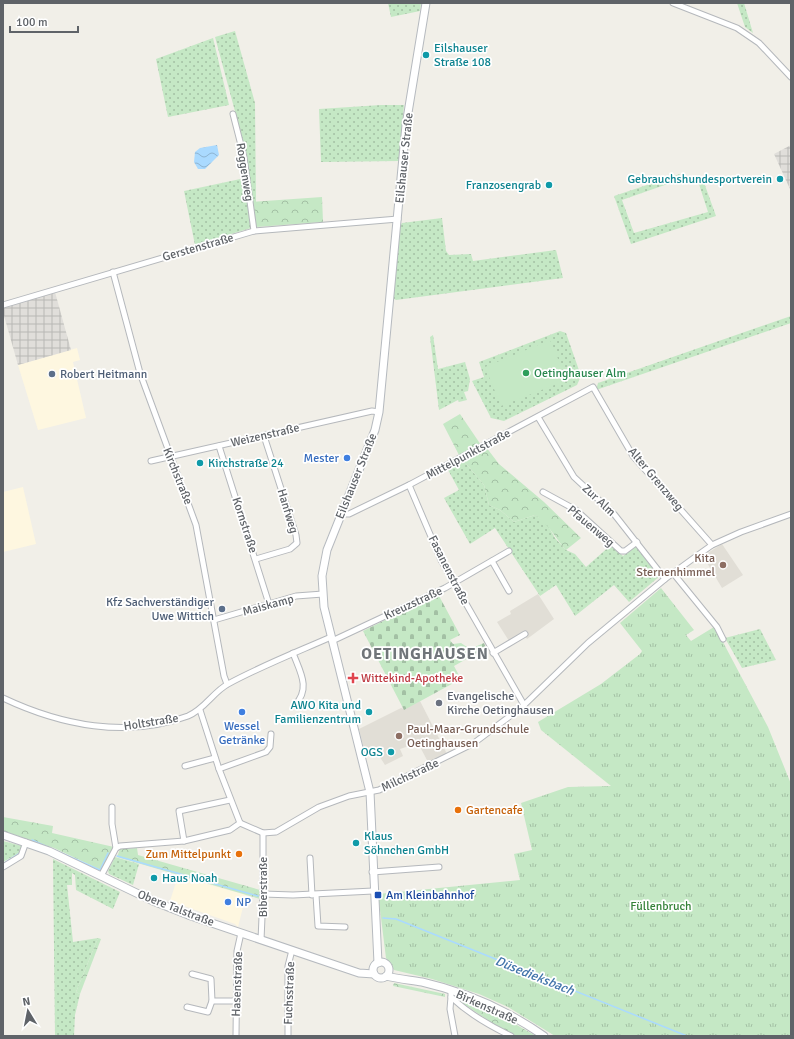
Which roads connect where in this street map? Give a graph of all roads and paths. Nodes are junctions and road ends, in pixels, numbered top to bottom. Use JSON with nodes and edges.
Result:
{"nodes":[{"id":1,"x":426,"y":3,"type":"edge"},
{"id":2,"x":673,"y":3,"type":"edge"},
{"id":3,"x":791,"y":77,"type":"edge"},
{"id":4,"x":233,"y":114,"type":"dead end"},
{"id":5,"x":398,"y":219,"type":"junction"},
{"id":6,"x":254,"y":231,"type":"junction"},
{"id":7,"x":113,"y":272,"type":"junction"},
{"id":8,"x":3,"y":305,"type":"edge"},
{"id":9,"x":593,"y":388,"type":"joint"},
{"id":10,"x":379,"y":412,"type":"junction"},
{"id":11,"x":538,"y":417,"type":"junction"},
{"id":12,"x":264,"y":436,"type":"junction"},
{"id":13,"x":219,"y":446,"type":"junction"},
{"id":14,"x":171,"y":457,"type":"junction"},
{"id":15,"x":151,"y":461,"type":"dead end"},
{"id":16,"x":409,"y":485,"type":"junction"},
{"id":17,"x":543,"y":492,"type":"dead end"},
{"id":18,"x":341,"y":514,"type":"junction"},
{"id":19,"x":791,"y":514,"type":"edge"},
{"id":20,"x":637,"y":542,"type":"junction"},
{"id":21,"x":712,"y":545,"type":"junction"},
{"id":22,"x":509,"y":551,"type":"dead end"},
{"id":23,"x":256,"y":559,"type":"junction"},
{"id":24,"x":492,"y":561,"type":"junction"},
{"id":25,"x":673,"y":573,"type":"junction"},
{"id":26,"x":665,"y":579,"type":"junction"},
{"id":27,"x":454,"y":584,"type":"junction"},
{"id":28,"x":509,"y":591,"type":"dead end"},
{"id":29,"x":323,"y":594,"type":"junction"},
{"id":30,"x":269,"y":604,"type":"junction"},
{"id":31,"x":214,"y":620,"type":"junction"},
{"id":32,"x":525,"y":634,"type":"dead end"},
{"id":33,"x":331,"y":639,"type":"junction"},
{"id":34,"x":723,"y":639,"type":"dead end"},
{"id":35,"x":293,"y":653,"type":"junction"},
{"id":36,"x":493,"y":653,"type":"junction"},
{"id":37,"x":227,"y":684,"type":"junction"},
{"id":38,"x":3,"y":698,"type":"edge"},
{"id":39,"x":295,"y":705,"type":"dead end"},
{"id":40,"x":524,"y":705,"type":"junction"},
{"id":41,"x":200,"y":710,"type":"junction"},
{"id":42,"x":271,"y":734,"type":"dead end"},
{"id":43,"x":215,"y":758,"type":"junction"},
{"id":44,"x":185,"y":766,"type":"dead end"},
{"id":45,"x":219,"y":769,"type":"junction"},
{"id":46,"x":370,"y":792,"type":"junction"},
{"id":47,"x":230,"y":800,"type":"junction"},
{"id":48,"x":112,"y":807,"type":"dead end"},
{"id":49,"x":240,"y":823,"type":"junction"},
{"id":50,"x":263,"y":833,"type":"junction"},
{"id":51,"x":3,"y":835,"type":"edge"},
{"id":52,"x":184,"y":841,"type":"junction"},
{"id":53,"x":26,"y":842,"type":"junction"},
{"id":54,"x":116,"y":848,"type":"junction"},
{"id":55,"x":310,"y":858,"type":"dead end"},
{"id":56,"x":3,"y":866,"type":"edge"},
{"id":57,"x":439,"y":867,"type":"dead end"},
{"id":58,"x":372,"y":872,"type":"junction"},
{"id":59,"x":101,"y":876,"type":"junction"},
{"id":60,"x":374,"y":891,"type":"junction"},
{"id":61,"x":263,"y":894,"type":"junction"},
{"id":62,"x":314,"y":895,"type":"junction"},
{"id":63,"x":345,"y":927,"type":"dead end"},
{"id":64,"x":241,"y":933,"type":"junction"},
{"id":65,"x":261,"y":940,"type":"junction"},
{"id":66,"x":292,"y":950,"type":"junction"},
{"id":67,"x":377,"y":967,"type":"junction"},
{"id":68,"x":387,"y":973,"type":"junction"},
{"id":69,"x":192,"y":974,"type":"dead end"},
{"id":70,"x":451,"y":994,"type":"junction"},
{"id":71,"x":212,"y":1001,"type":"junction"},
{"id":72,"x":236,"y":1001,"type":"junction"},
{"id":73,"x":187,"y":1007,"type":"dead end"},
{"id":74,"x":236,"y":1036,"type":"edge"},
{"id":75,"x":288,"y":1036,"type":"edge"},
{"id":76,"x":455,"y":1036,"type":"edge"},
{"id":77,"x":511,"y":1036,"type":"edge"},
{"id":78,"x":544,"y":1036,"type":"edge"}],
"edges":[{"from":1,"to":5,"type":"street","name":"Eilshauser Straße"},
{"from":2,"to":3,"type":"street"},
{"from":4,"to":6,"type":"street","name":"Roggenweg"},
{"from":5,"to":6,"type":"street","name":"Gerstenstraße"},
{"from":5,"to":10,"type":"street","name":"Eilshauser Straße"},
{"from":6,"to":7,"type":"street","name":"Gerstenstraße"},
{"from":7,"to":8,"type":"street","name":"Gerstenstraße"},
{"from":7,"to":14,"type":"street","name":"Kirchstraße"},
{"from":9,"to":11,"type":"street","name":"Mittelpunktstraße"},
{"from":9,"to":21,"type":"street","name":"Alter Grenzweg"},
{"from":10,"to":12,"type":"street","name":"Weizenstraße"},
{"from":10,"to":18,"type":"street","name":"Eilshauser Straße"},
{"from":11,"to":16,"type":"street","name":"Mittelpunktstraße"},
{"from":11,"to":20,"type":"street","name":"Zur Alm"},
{"from":12,"to":13,"type":"street","name":"Weizenstraße"},
{"from":12,"to":23,"type":"street","name":"Hanfweg"},
{"from":13,"to":14,"type":"street","name":"Weizenstraße"},
{"from":13,"to":23,"type":"street","name":"Kornstraße"},
{"from":14,"to":15,"type":"street","name":"Weizenstraße"},
{"from":14,"to":31,"type":"street","name":"Kirchstraße"},
{"from":16,"to":18,"type":"street","name":"Mittelpunktstraße"},
{"from":16,"to":27,"type":"street","name":"Fasanenstraße"},
{"from":17,"to":20,"type":"street","name":"Pfauenweg"},
{"from":18,"to":29,"type":"street","name":"Eilshauser Straße"},
{"from":19,"to":21,"type":"street","name":"Milchstraße"},
{"from":20,"to":26,"type":"street","name":"Zur Alm"},
{"from":21,"to":25,"type":"street","name":"Milchstraße"},
{"from":22,"to":24,"type":"street","name":"Kreuzstraße"},
{"from":23,"to":30,"type":"street","name":"Kornstraße"},
{"from":24,"to":27,"type":"street","name":"Kreuzstraße"},
{"from":24,"to":28,"type":"street"},
{"from":25,"to":26,"type":"street","name":"Milchstraße"},
{"from":25,"to":34,"type":"street"},
{"from":26,"to":40,"type":"street","name":"Milchstraße"},
{"from":27,"to":33,"type":"street","name":"Kreuzstraße"},
{"from":27,"to":36,"type":"street","name":"Fasanenstraße"},
{"from":29,"to":30,"type":"street","name":"Maiskamp"},
{"from":29,"to":33,"type":"street","name":"Eilshauser Straße"},
{"from":30,"to":31,"type":"street","name":"Maiskamp"},
{"from":31,"to":37,"type":"street","name":"Kirchstraße"},
{"from":32,"to":36,"type":"street"},
{"from":33,"to":35,"type":"street","name":"Holtstraße"},
{"from":33,"to":46,"type":"street","name":"Eilshauser Straße"},
{"from":35,"to":37,"type":"street","name":"Holtstraße"},
{"from":35,"to":39,"type":"street"},
{"from":36,"to":40,"type":"street","name":"Fasanenstraße"},
{"from":37,"to":41,"type":"street","name":"Holtstraße"},
{"from":38,"to":41,"type":"street","name":"Holtstraße"},
{"from":40,"to":46,"type":"street","name":"Milchstraße"},
{"from":41,"to":43,"type":"street"},
{"from":42,"to":45,"type":"street"},
{"from":43,"to":44,"type":"street"},
{"from":43,"to":45,"type":"street"},
{"from":45,"to":47,"type":"street"},
{"from":46,"to":50,"type":"street","name":"Milchstraße"},
{"from":46,"to":58,"type":"street","name":"Eilshauser Straße"},
{"from":47,"to":49,"type":"street"},
{"from":47,"to":52,"type":"street"},
{"from":48,"to":54,"type":"street"},
{"from":49,"to":50,"type":"street"},
{"from":49,"to":52,"type":"street"},
{"from":50,"to":61,"type":"street","name":"Biberstraße"},
{"from":51,"to":53,"type":"street","name":"Obere Talstraße"},
{"from":52,"to":54,"type":"street"},
{"from":53,"to":56,"type":"street"},
{"from":53,"to":59,"type":"street","name":"Obere Talstraße"},
{"from":54,"to":59,"type":"street"},
{"from":55,"to":62,"type":"street"},
{"from":57,"to":58,"type":"street"},
{"from":58,"to":60,"type":"street","name":"Eilshauser Straße"},
{"from":59,"to":64,"type":"street","name":"Obere Talstraße"},
{"from":60,"to":62,"type":"street"},
{"from":60,"to":67,"type":"street","name":"Eilshauser Straße"},
{"from":61,"to":62,"type":"street"},
{"from":61,"to":65,"type":"street","name":"Biberstraße"},
{"from":62,"to":63,"type":"street"},
{"from":64,"to":65,"type":"street","name":"Obere Talstraße"},
{"from":64,"to":72,"type":"street","name":"Hasenstraße"},
{"from":65,"to":66,"type":"street","name":"Obere Talstraße"},
{"from":66,"to":67,"type":"street","name":"Obere Talstraße"},
{"from":66,"to":75,"type":"street","name":"Fuchsstraße"},
{"from":67,"to":68,"type":"street"},
{"from":67,"to":68,"type":"street","name":"Obere Talstraße"},
{"from":68,"to":70,"type":"street","name":"Birkenstraße"},
{"from":69,"to":71,"type":"street"},
{"from":70,"to":76,"type":"street"},
{"from":70,"to":77,"type":"street","name":"Birkenstraße"},
{"from":70,"to":78,"type":"street","name":"Birkenstraße"},
{"from":71,"to":72,"type":"street"},
{"from":71,"to":73,"type":"street"},
{"from":72,"to":74,"type":"street","name":"Hasenstraße"}]}
